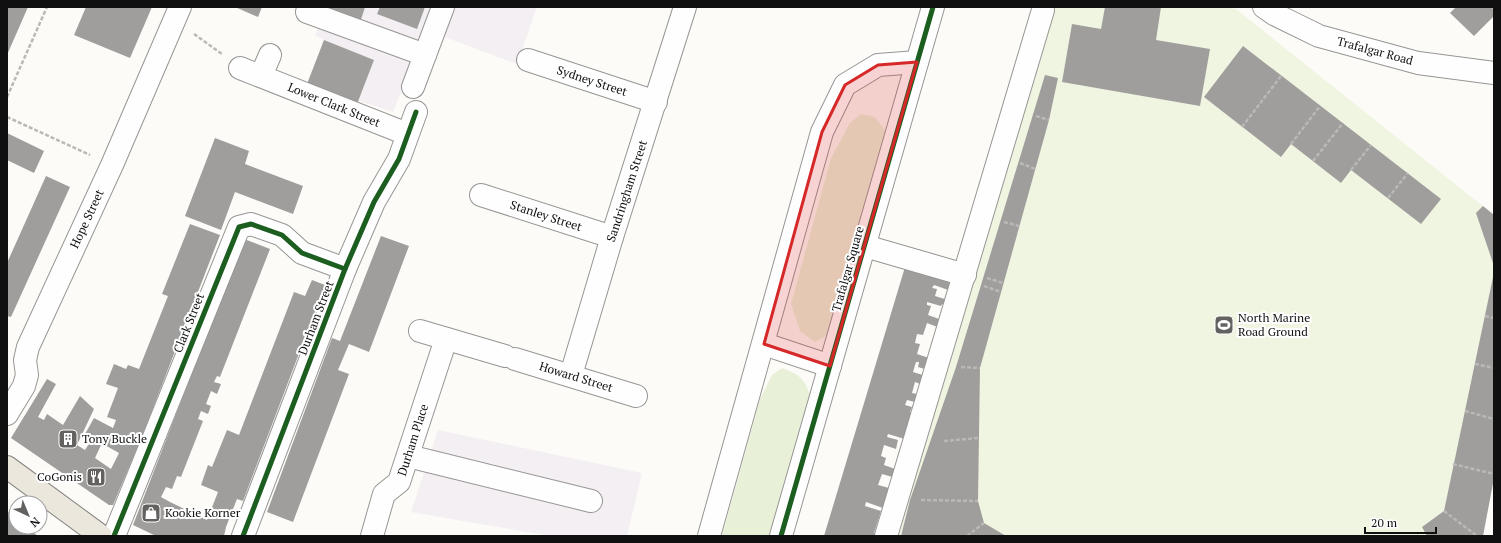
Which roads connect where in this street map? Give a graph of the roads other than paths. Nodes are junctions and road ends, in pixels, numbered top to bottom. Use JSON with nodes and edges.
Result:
{"nodes":[{"id":1,"x":309,"y":7,"type":"edge"},
{"id":2,"x":443,"y":7,"type":"edge"},
{"id":3,"x":685,"y":7,"type":"edge"},
{"id":4,"x":933,"y":7,"type":"edge"},
{"id":5,"x":1264,"y":7,"type":"edge"},
{"id":6,"x":1043,"y":10,"type":"dead end"},
{"id":7,"x":181,"y":20,"type":"edge"},
{"id":8,"x":270,"y":55,"type":"dead end"},
{"id":9,"x":425,"y":55,"type":"junction"},
{"id":10,"x":528,"y":60,"type":"dead end"},
{"id":11,"x":917,"y":62,"type":"junction"},
{"id":12,"x":240,"y":68,"type":"road end"},
{"id":13,"x":1494,"y":73,"type":"edge"},
{"id":14,"x":261,"y":76,"type":"junction"},
{"id":15,"x":413,"y":87,"type":"dead end"},
{"id":16,"x":656,"y":102,"type":"junction"},
{"id":17,"x":416,"y":112,"type":"dead end"},
{"id":18,"x":407,"y":134,"type":"junction"},
{"id":19,"x":481,"y":196,"type":"dead end"},
{"id":20,"x":612,"y":237,"type":"junction"},
{"id":21,"x":865,"y":246,"type":"junction"},
{"id":22,"x":345,"y":269,"type":"junction"},
{"id":23,"x":976,"y":279,"type":"junction"},
{"id":24,"x":420,"y":331,"type":"dead end"},
{"id":25,"x":446,"y":339,"type":"junction"},
{"id":26,"x":764,"y":344,"type":"junction"},
{"id":27,"x":830,"y":366,"type":"junction"},
{"id":28,"x":571,"y":375,"type":"junction"},
{"id":29,"x":636,"y":396,"type":"dead end"},
{"id":30,"x":7,"y":414,"type":"edge"},
{"id":31,"x":408,"y":456,"type":"junction"},
{"id":32,"x":7,"y":467,"type":"edge"},
{"id":33,"x":591,"y":501,"type":"dead end"},
{"id":34,"x":101,"y":536,"type":"edge"},
{"id":35,"x":114,"y":536,"type":"edge"},
{"id":36,"x":243,"y":536,"type":"edge"},
{"id":37,"x":372,"y":536,"type":"edge"},
{"id":38,"x":709,"y":536,"type":"edge"},
{"id":39,"x":781,"y":536,"type":"edge"},
{"id":40,"x":886,"y":536,"type":"edge"}],
"edges":[{"from":1,"to":9,"type":"street"},
{"from":2,"to":9,"type":"street"},
{"from":3,"to":16,"type":"street","name":"Sandringham Street"},
{"from":4,"to":11,"type":"street","name":"Trafalgar Square"},
{"from":5,"to":13,"type":"street","name":"Trafalgar Road"},
{"from":6,"to":23,"type":"street"},
{"from":7,"to":30,"type":"street","name":"Hope Street"},
{"from":8,"to":14,"type":"street"},
{"from":9,"to":15,"type":"street"},
{"from":10,"to":16,"type":"street","name":"Sydney Street"},
{"from":11,"to":21,"type":"street","name":"Trafalgar Square"},
{"from":11,"to":26,"type":"street"},
{"from":12,"to":14,"type":"street","name":"Lower Clark Street"},
{"from":14,"to":18,"type":"street","name":"Lower Clark Street"},
{"from":16,"to":20,"type":"street","name":"Sandringham Street"},
{"from":17,"to":18,"type":"street","name":"Durham Street"},
{"from":18,"to":22,"type":"street","name":"Durham Street"},
{"from":19,"to":20,"type":"street","name":"Stanley Street"},
{"from":20,"to":28,"type":"street","name":"Sandringham Street"},
{"from":21,"to":23,"type":"street"},
{"from":21,"to":27,"type":"street","name":"Trafalgar Square"},
{"from":22,"to":35,"type":"street","name":"Clark Street"},
{"from":22,"to":36,"type":"street","name":"Durham Street"},
{"from":23,"to":40,"type":"street"},
{"from":24,"to":25,"type":"street","name":"Howard Street"},
{"from":25,"to":28,"type":"street","name":"Howard Street"},
{"from":25,"to":31,"type":"street","name":"Durham Place"},
{"from":26,"to":27,"type":"street"},
{"from":26,"to":38,"type":"street"},
{"from":27,"to":39,"type":"street","name":"Trafalgar Square"},
{"from":28,"to":29,"type":"street","name":"Howard Street"},
{"from":31,"to":33,"type":"street"},
{"from":31,"to":37,"type":"street","name":"Durham Place"},
{"from":32,"to":34,"type":"main road"}]}
